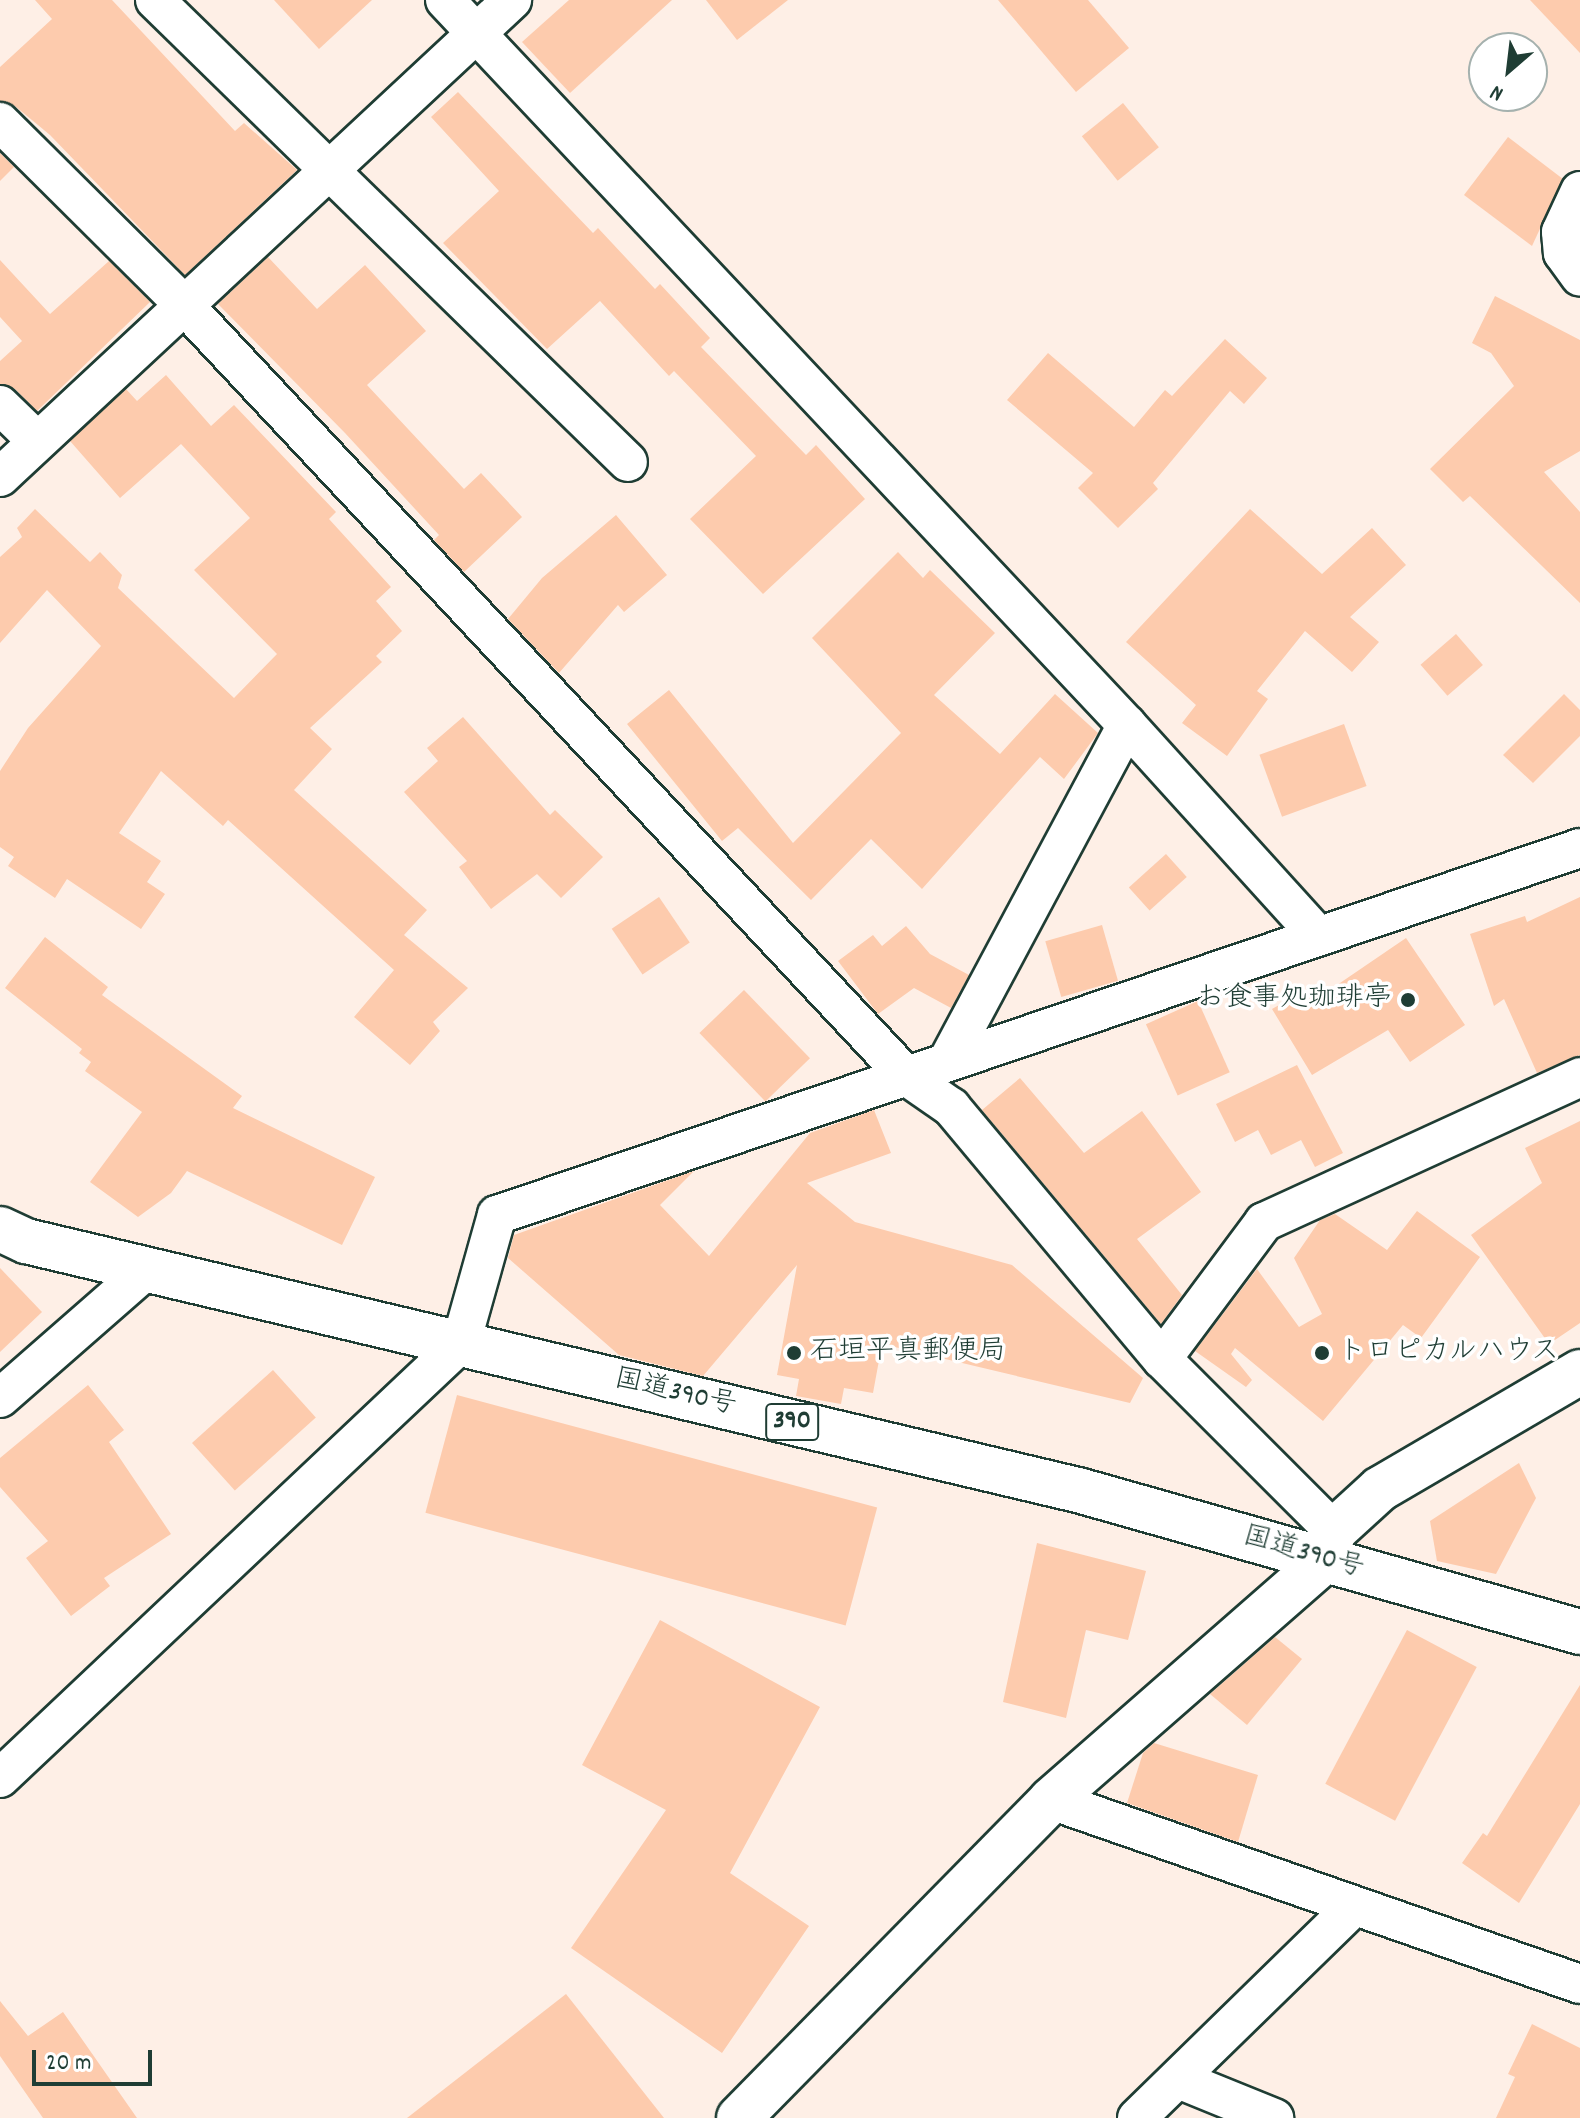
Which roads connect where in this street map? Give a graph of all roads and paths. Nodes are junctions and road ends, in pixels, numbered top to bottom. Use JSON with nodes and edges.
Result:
{"nodes":[{"id":1,"x":155,"y":0,"type":"edge"},
{"id":2,"x":445,"y":0,"type":"edge"},
{"id":3,"x":512,"y":0,"type":"edge"},
{"id":4,"x":473,"y":32,"type":"junction"},
{"id":5,"x":0,"y":122,"type":"edge"},
{"id":6,"x":326,"y":170,"type":"junction"},
{"id":7,"x":1580,"y":191,"type":"edge"},
{"id":8,"x":1580,"y":276,"type":"edge"},
{"id":9,"x":182,"y":303,"type":"junction"},
{"id":10,"x":0,"y":405,"type":"edge"},
{"id":11,"x":36,"y":440,"type":"junction"},
{"id":12,"x":628,"y":462,"type":"dead end"},
{"id":13,"x":0,"y":477,"type":"edge"},
{"id":14,"x":1127,"y":725,"type":"junction"},
{"id":15,"x":1580,"y":848,"type":"edge"},
{"id":16,"x":1318,"y":936,"type":"junction"},
{"id":17,"x":947,"y":1062,"type":"junction"},
{"id":18,"x":906,"y":1076,"type":"junction"},
{"id":19,"x":1580,"y":1077,"type":"edge"},
{"id":20,"x":0,"y":1229,"type":"edge"},
{"id":21,"x":146,"y":1270,"type":"junction"},
{"id":22,"x":461,"y":1343,"type":"junction"},
{"id":23,"x":1162,"y":1359,"type":"junction"},
{"id":24,"x":1580,"y":1372,"type":"edge"},
{"id":25,"x":0,"y":1398,"type":"edge"},
{"id":26,"x":1330,"y":1546,"type":"junction"},
{"id":27,"x":1580,"y":1632,"type":"edge"},
{"id":28,"x":0,"y":1778,"type":"edge"},
{"id":29,"x":1051,"y":1800,"type":"junction"},
{"id":30,"x":1354,"y":1906,"type":"junction"},
{"id":31,"x":1580,"y":1984,"type":"edge"},
{"id":32,"x":1178,"y":2079,"type":"junction"},
{"id":33,"x":739,"y":2118,"type":"edge"},
{"id":34,"x":1137,"y":2118,"type":"edge"},
{"id":35,"x":1274,"y":2118,"type":"edge"}],
"edges":[{"from":1,"to":6,"type":"street"},
{"from":2,"to":4,"type":"street"},
{"from":3,"to":4,"type":"street"},
{"from":4,"to":6,"type":"street"},
{"from":4,"to":14,"type":"street"},
{"from":5,"to":9,"type":"street"},
{"from":6,"to":9,"type":"street"},
{"from":6,"to":12,"type":"street"},
{"from":7,"to":8,"type":"street"},
{"from":9,"to":11,"type":"street"},
{"from":9,"to":18,"type":"street"},
{"from":10,"to":11,"type":"street"},
{"from":11,"to":13,"type":"street"},
{"from":14,"to":16,"type":"street"},
{"from":14,"to":17,"type":"street"},
{"from":15,"to":16,"type":"street"},
{"from":16,"to":17,"type":"street"},
{"from":17,"to":18,"type":"street"},
{"from":18,"to":22,"type":"street"},
{"from":18,"to":23,"type":"street"},
{"from":19,"to":23,"type":"street"},
{"from":20,"to":21,"type":"main road","name":"国道390号","number":"390"},
{"from":21,"to":22,"type":"main road","name":"国道390号","number":"390"},
{"from":21,"to":25,"type":"street"},
{"from":22,"to":26,"type":"main road","name":"国道390号","number":"390"},
{"from":22,"to":28,"type":"street"},
{"from":23,"to":26,"type":"street"},
{"from":24,"to":26,"type":"main road"},
{"from":26,"to":27,"type":"main road","name":"国道390号","number":"390"},
{"from":26,"to":29,"type":"main road"},
{"from":29,"to":30,"type":"street"},
{"from":29,"to":33,"type":"main road"},
{"from":30,"to":31,"type":"street"},
{"from":30,"to":32,"type":"street"},
{"from":32,"to":34,"type":"street"},
{"from":32,"to":35,"type":"street"}]}
